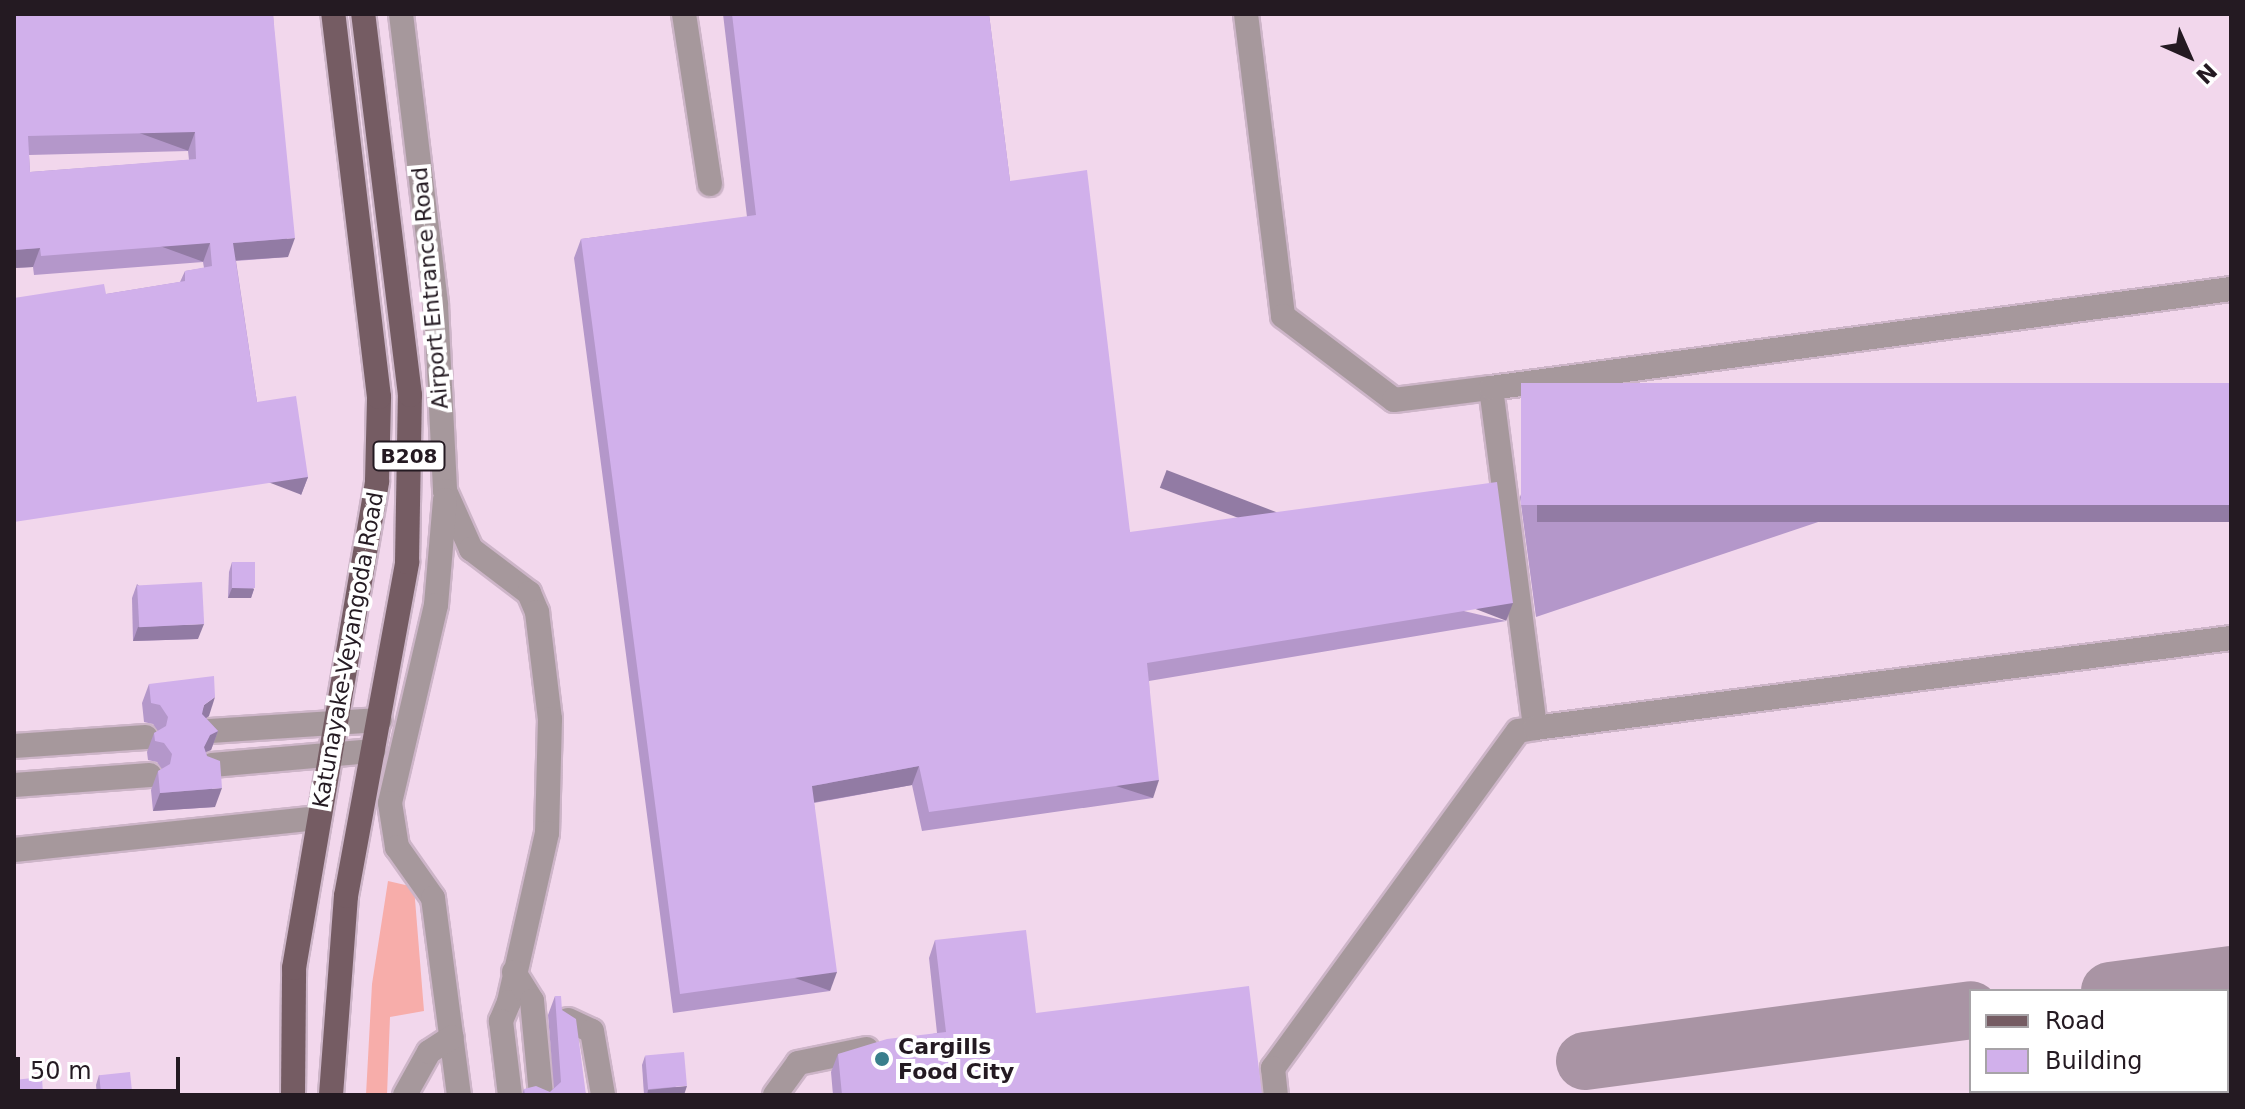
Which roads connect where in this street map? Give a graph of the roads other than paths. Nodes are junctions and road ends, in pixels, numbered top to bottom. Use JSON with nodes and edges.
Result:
{"nodes":[{"id":1,"x":333,"y":14,"type":"edge"},
{"id":2,"x":363,"y":14,"type":"edge"},
{"id":3,"x":401,"y":14,"type":"edge"},
{"id":4,"x":684,"y":14,"type":"edge"},
{"id":5,"x":1246,"y":14,"type":"edge"},
{"id":6,"x":710,"y":184,"type":"dead end"},
{"id":7,"x":2231,"y":289,"type":"edge"},
{"id":8,"x":1491,"y":388,"type":"junction"},
{"id":9,"x":445,"y":491,"type":"junction"},
{"id":10,"x":2231,"y":638,"type":"edge"},
{"id":11,"x":380,"y":720,"type":"junction"},
{"id":12,"x":336,"y":723,"type":"junction"},
{"id":13,"x":1535,"y":728,"type":"junction"},
{"id":14,"x":210,"y":731,"type":"edge"},
{"id":15,"x":146,"y":737,"type":"dead end"},
{"id":16,"x":14,"y":746,"type":"edge"},
{"id":17,"x":373,"y":751,"type":"junction"},
{"id":18,"x":331,"y":755,"type":"junction"},
{"id":19,"x":212,"y":765,"type":"edge"},
{"id":20,"x":150,"y":775,"type":"dead end"},
{"id":21,"x":14,"y":785,"type":"edge"},
{"id":22,"x":319,"y":818,"type":"junction"},
{"id":23,"x":14,"y":850,"type":"edge"},
{"id":24,"x":514,"y":972,"type":"junction"},
{"id":25,"x":549,"y":1016,"type":"junction"},
{"id":26,"x":452,"y":1037,"type":"junction"},
{"id":27,"x":868,"y":1049,"type":"edge"},
{"id":28,"x":293,"y":1095,"type":"edge"},
{"id":29,"x":331,"y":1095,"type":"edge"},
{"id":30,"x":405,"y":1095,"type":"edge"},
{"id":31,"x":459,"y":1095,"type":"edge"},
{"id":32,"x":510,"y":1095,"type":"edge"},
{"id":33,"x":541,"y":1095,"type":"edge"},
{"id":34,"x":603,"y":1095,"type":"edge"},
{"id":35,"x":775,"y":1095,"type":"edge"},
{"id":36,"x":1276,"y":1095,"type":"edge"}],
"edges":[{"from":1,"to":12,"type":"main road","name":"Katunayake-Veyangoda Road","number":"B208"},
{"from":2,"to":11,"type":"main road","name":"Katunayake-Veyangoda Road","number":"B208"},
{"from":3,"to":9,"type":"lane","name":"Airport Entrance Road"},
{"from":4,"to":6,"type":"lane"},
{"from":5,"to":8,"type":"lane"},
{"from":7,"to":8,"type":"lane"},
{"from":8,"to":13,"type":"lane"},
{"from":9,"to":24,"type":"lane","name":"Airport Entrance Road"},
{"from":9,"to":26,"type":"lane"},
{"from":10,"to":13,"type":"lane"},
{"from":11,"to":12,"type":"lane"},
{"from":11,"to":17,"type":"main road","name":"Katunayake-Veyangoda Road","number":"B208"},
{"from":12,"to":14,"type":"lane"},
{"from":12,"to":18,"type":"main road","name":"Katunayake-Veyangoda Road","number":"B208"},
{"from":13,"to":36,"type":"lane"},
{"from":15,"to":16,"type":"lane"},
{"from":17,"to":18,"type":"lane"},
{"from":17,"to":29,"type":"main road","name":"Katunayake-Veyangoda Road","number":"B208"},
{"from":18,"to":19,"type":"lane"},
{"from":18,"to":22,"type":"main road","name":"Katunayake-Veyangoda Road","number":"B208"},
{"from":20,"to":21,"type":"lane"},
{"from":22,"to":23,"type":"lane"},
{"from":22,"to":28,"type":"main road","name":"Katunayake-Veyangoda Road","number":"B208"},
{"from":24,"to":25,"type":"lane"},
{"from":24,"to":32,"type":"lane","name":"Airport Entrance Road"},
{"from":25,"to":33,"type":"lane"},
{"from":25,"to":34,"type":"lane"},
{"from":26,"to":30,"type":"lane"},
{"from":26,"to":31,"type":"lane"},
{"from":27,"to":35,"type":"lane"}]}
